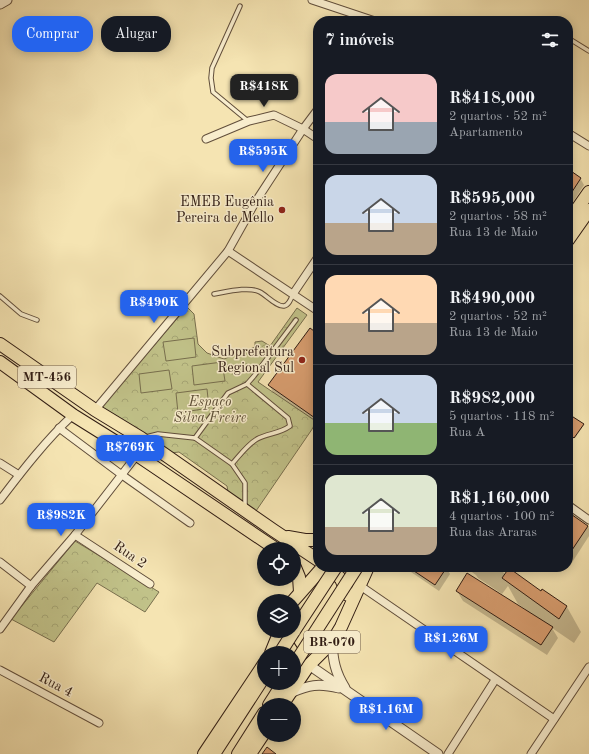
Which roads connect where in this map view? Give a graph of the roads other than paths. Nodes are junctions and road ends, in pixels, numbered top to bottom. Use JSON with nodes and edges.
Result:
{"nodes":[{"id":1,"x":7,"y":0,"type":"edge"},
{"id":2,"x":315,"y":0,"type":"edge"},
{"id":3,"x":0,"y":4,"type":"edge"},
{"id":4,"x":240,"y":6,"type":"dead end"},
{"id":5,"x":361,"y":16,"type":"edge"},
{"id":6,"x":573,"y":41,"type":"edge"},
{"id":7,"x":589,"y":51,"type":"edge"},
{"id":8,"x":313,"y":116,"type":"edge"},
{"id":9,"x":249,"y":121,"type":"junction"},
{"id":10,"x":303,"y":129,"type":"junction"},
{"id":11,"x":313,"y":136,"type":"edge"},
{"id":12,"x":573,"y":136,"type":"edge"},
{"id":13,"x":206,"y":139,"type":"dead end"},
{"id":14,"x":589,"y":146,"type":"edge"},
{"id":15,"x":589,"y":192,"type":"edge"},
{"id":16,"x":589,"y":210,"type":"edge"},
{"id":17,"x":573,"y":215,"type":"edge"},
{"id":18,"x":573,"y":233,"type":"edge"},
{"id":19,"x":228,"y":251,"type":"junction"},
{"id":20,"x":313,"y":263,"type":"edge"},
{"id":21,"x":214,"y":294,"type":"dead end"},
{"id":22,"x":292,"y":294,"type":"junction"},
{"id":23,"x":0,"y":296,"type":"edge"},
{"id":24,"x":313,"y":308,"type":"edge"},
{"id":25,"x":37,"y":320,"type":"dead end"},
{"id":26,"x":296,"y":320,"type":"dead end"},
{"id":27,"x":0,"y":344,"type":"edge"},
{"id":28,"x":0,"y":362,"type":"edge"},
{"id":29,"x":248,"y":384,"type":"junction"},
{"id":30,"x":62,"y":406,"type":"junction"},
{"id":31,"x":95,"y":410,"type":"junction"},
{"id":32,"x":73,"y":415,"type":"junction"},
{"id":33,"x":60,"y":427,"type":"junction"},
{"id":34,"x":141,"y":438,"type":"junction"},
{"id":35,"x":194,"y":438,"type":"junction"},
{"id":36,"x":137,"y":455,"type":"junction"},
{"id":37,"x":0,"y":463,"type":"edge"},
{"id":38,"x":232,"y":464,"type":"junction"},
{"id":39,"x":19,"y":475,"type":"junction"},
{"id":40,"x":122,"y":475,"type":"junction"},
{"id":41,"x":0,"y":500,"type":"edge"},
{"id":42,"x":573,"y":509,"type":"edge"},
{"id":43,"x":245,"y":511,"type":"junction"},
{"id":44,"x":589,"y":520,"type":"edge"},
{"id":45,"x":190,"y":523,"type":"dead end"},
{"id":46,"x":272,"y":530,"type":"junction"},
{"id":47,"x":76,"y":535,"type":"junction"},
{"id":48,"x":313,"y":540,"type":"edge"},
{"id":49,"x":266,"y":542,"type":"edge"},
{"id":50,"x":313,"y":557,"type":"edge"},
{"id":51,"x":0,"y":562,"type":"edge"},
{"id":52,"x":318,"y":572,"type":"edge"},
{"id":53,"x":333,"y":572,"type":"edge"},
{"id":54,"x":334,"y":572,"type":"edge"},
{"id":55,"x":354,"y":572,"type":"edge"},
{"id":56,"x":366,"y":572,"type":"edge"},
{"id":57,"x":150,"y":584,"type":"dead end"},
{"id":58,"x":359,"y":585,"type":"junction"},
{"id":59,"x":31,"y":586,"type":"junction"},
{"id":60,"x":299,"y":594,"type":"edge"},
{"id":61,"x":347,"y":612,"type":"junction"},
{"id":62,"x":301,"y":620,"type":"edge"},
{"id":63,"x":0,"y":629,"type":"edge"},
{"id":64,"x":332,"y":642,"type":"junction"},
{"id":65,"x":301,"y":654,"type":"edge"},
{"id":66,"x":301,"y":659,"type":"edge"},
{"id":67,"x":309,"y":665,"type":"junction"},
{"id":68,"x":589,"y":667,"type":"edge"},
{"id":69,"x":0,"y":670,"type":"edge"},
{"id":70,"x":257,"y":674,"type":"edge"},
{"id":71,"x":495,"y":680,"type":"junction"},
{"id":72,"x":257,"y":688,"type":"edge"},
{"id":73,"x":347,"y":690,"type":"junction"},
{"id":74,"x":290,"y":693,"type":"junction"},
{"id":75,"x":287,"y":698,"type":"edge"},
{"id":76,"x":554,"y":719,"type":"junction"},
{"id":77,"x":99,"y":723,"type":"dead end"},
{"id":78,"x":257,"y":724,"type":"edge"},
{"id":79,"x":258,"y":742,"type":"edge"},
{"id":80,"x":204,"y":754,"type":"edge"},
{"id":81,"x":214,"y":754,"type":"edge"},
{"id":82,"x":238,"y":754,"type":"edge"},
{"id":83,"x":250,"y":754,"type":"edge"},
{"id":84,"x":438,"y":754,"type":"edge"},
{"id":85,"x":448,"y":754,"type":"edge"},
{"id":86,"x":531,"y":754,"type":"edge"}],
"edges":[{"from":1,"to":3,"type":"street"},
{"from":2,"to":5,"type":"street"},
{"from":4,"to":9,"type":"lane"},
{"from":6,"to":7,"type":"lane"},
{"from":8,"to":10,"type":"street"},
{"from":9,"to":10,"type":"street"},
{"from":9,"to":13,"type":"street"},
{"from":10,"to":11,"type":"street"},
{"from":10,"to":19,"type":"street"},
{"from":12,"to":14,"type":"street"},
{"from":15,"to":17,"type":"main road"},
{"from":16,"to":18,"type":"main road"},
{"from":19,"to":22,"type":"street"},
{"from":19,"to":31,"type":"street"},
{"from":20,"to":22,"type":"street"},
{"from":21,"to":22,"type":"lane"},
{"from":22,"to":24,"type":"street"},
{"from":23,"to":25,"type":"lane"},
{"from":26,"to":29,"type":"lane"},
{"from":27,"to":31,"type":"main road","number":"MT-456"},
{"from":28,"to":30,"type":"main road","number":"MT-456"},
{"from":29,"to":35,"type":"lane"},
{"from":29,"to":38,"type":"lane"},
{"from":30,"to":32,"type":"main road","number":"MT-456"},
{"from":30,"to":33,"type":"street"},
{"from":31,"to":34,"type":"main road","number":"MT-456"},
{"from":32,"to":33,"type":"street"},
{"from":32,"to":36,"type":"main road","number":"MT-456"},
{"from":33,"to":39,"type":"street"},
{"from":33,"to":40,"type":"street"},
{"from":34,"to":35,"type":"lane"},
{"from":34,"to":43,"type":"main road","number":"MT-456"},
{"from":35,"to":38,"type":"lane"},
{"from":36,"to":40,"type":"street"},
{"from":36,"to":49,"type":"main road","number":"MT-456"},
{"from":37,"to":39,"type":"street"},
{"from":38,"to":43,"type":"lane"},
{"from":39,"to":41,"type":"street"},
{"from":40,"to":45,"type":"street"},
{"from":40,"to":47,"type":"street"},
{"from":42,"to":44,"type":"street"},
{"from":43,"to":46,"type":"main road","number":"MT-456"},
{"from":46,"to":48,"type":"main road","number":"MT-456"},
{"from":46,"to":50,"type":"main road","number":"MT-456"},
{"from":47,"to":57,"type":"street","name":"Rua 2"},
{"from":47,"to":59,"type":"street"},
{"from":51,"to":59,"type":"street"},
{"from":52,"to":60,"type":"main road"},
{"from":53,"to":62,"type":"main road","bridge":true},
{"from":54,"to":61,"type":"main road","number":"BR-070"},
{"from":55,"to":65,"type":"main road","bridge":true},
{"from":56,"to":58,"type":"main road","number":"BR-070"},
{"from":58,"to":61,"type":"main road","number":"BR-070"},
{"from":58,"to":71,"type":"street"},
{"from":59,"to":63,"type":"street"},
{"from":61,"to":64,"type":"main road","number":"BR-070"},
{"from":64,"to":67,"type":"main road","number":"BR-070"},
{"from":64,"to":73,"type":"street"},
{"from":66,"to":67,"type":"main road","number":"BR-070"},
{"from":67,"to":73,"type":"street"},
{"from":67,"to":74,"type":"main road","number":"BR-070"},
{"from":68,"to":76,"type":"street"},
{"from":69,"to":77,"type":"street","name":"Rua 4"},
{"from":70,"to":80,"type":"main road"},
{"from":71,"to":76,"type":"street"},
{"from":71,"to":85,"type":"street"},
{"from":72,"to":81,"type":"main road"},
{"from":73,"to":74,"type":"street"},
{"from":73,"to":84,"type":"street"},
{"from":74,"to":75,"type":"main road","number":"BR-070"},
{"from":76,"to":86,"type":"street"},
{"from":78,"to":82,"type":"main road"},
{"from":79,"to":83,"type":"main road"}]}
